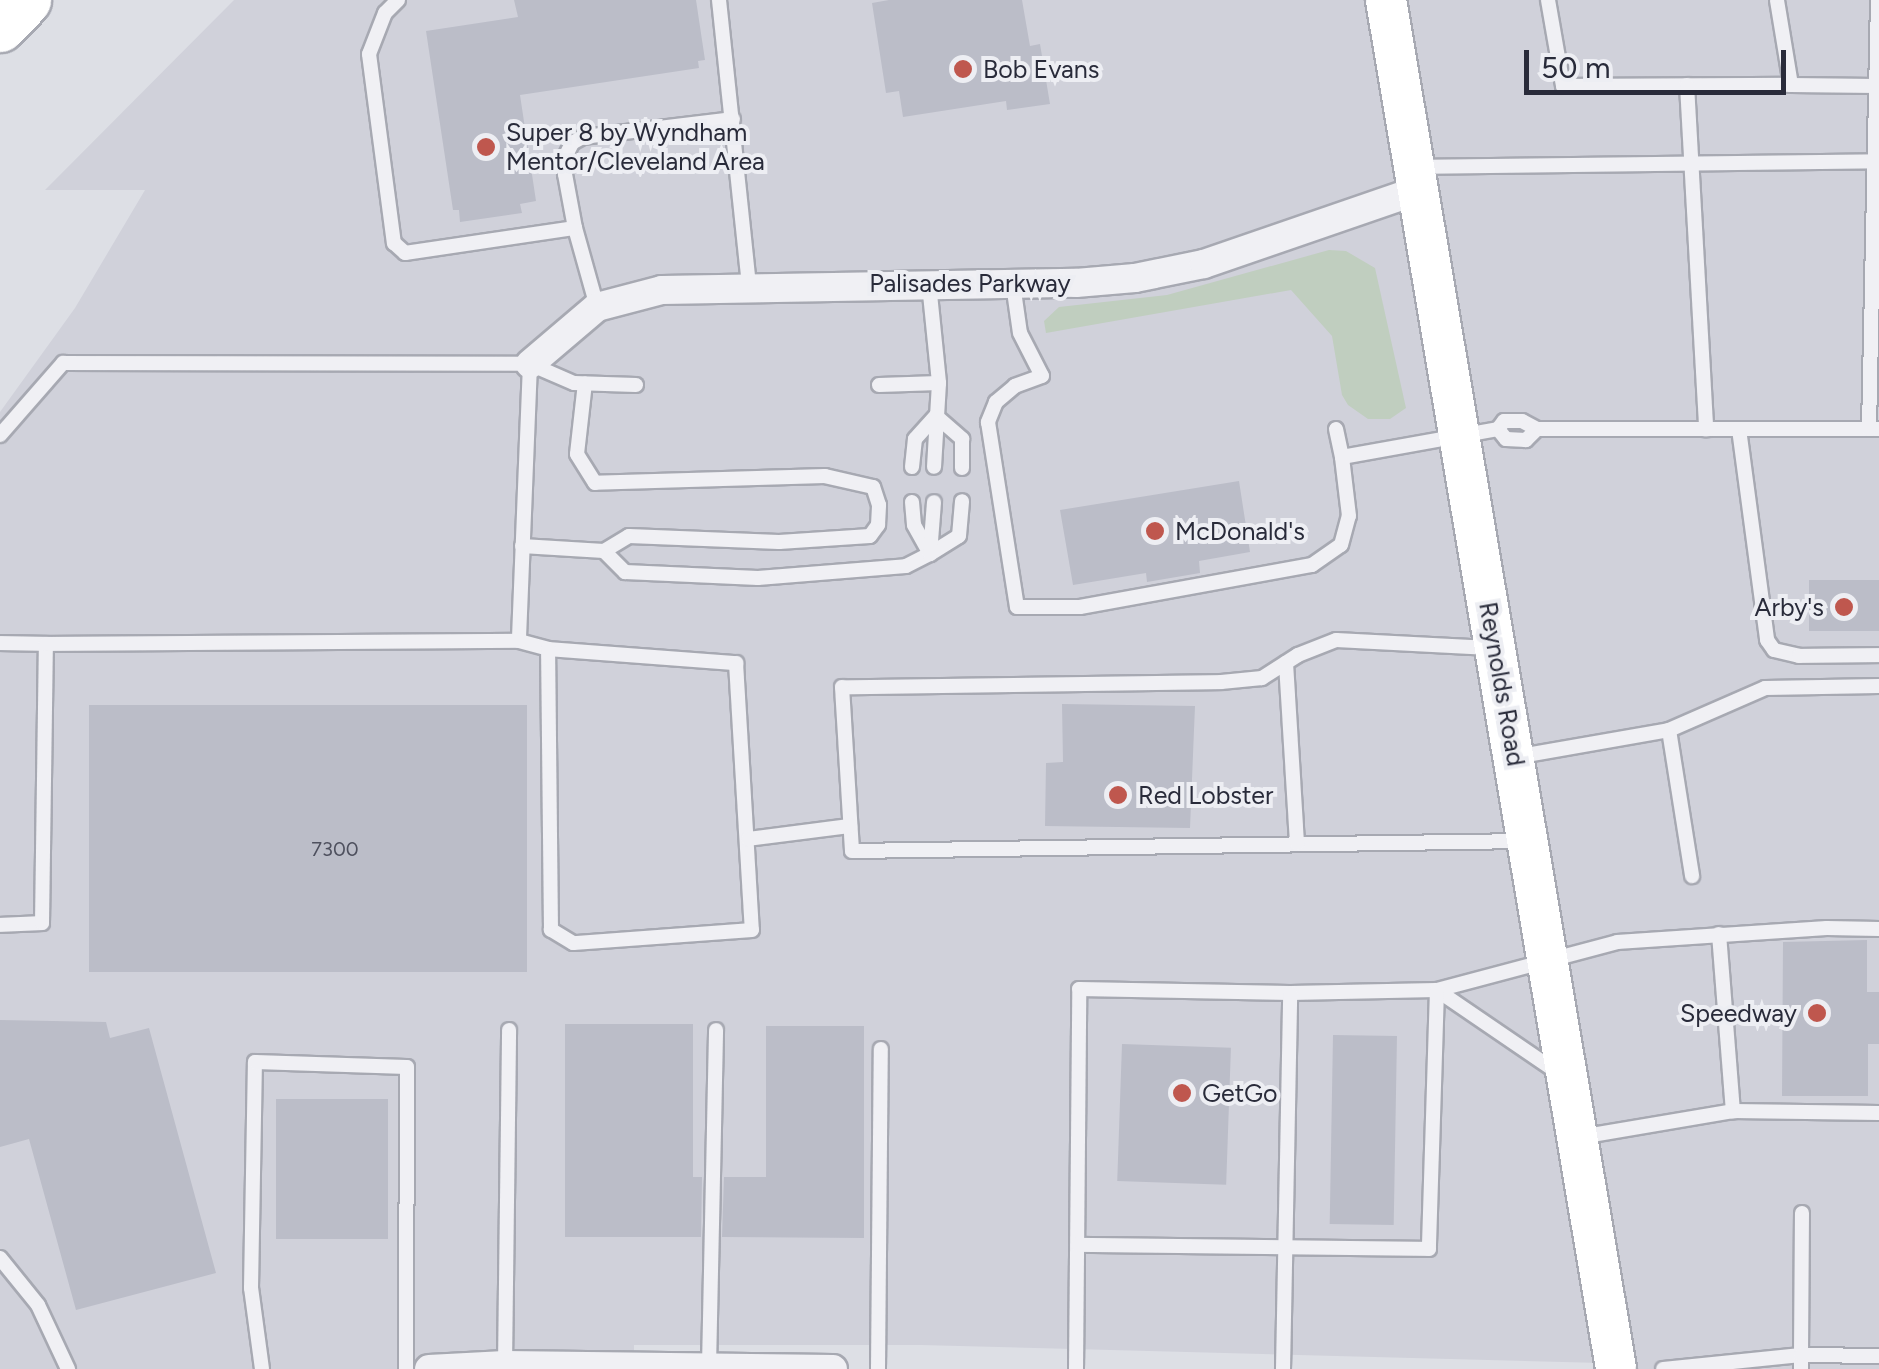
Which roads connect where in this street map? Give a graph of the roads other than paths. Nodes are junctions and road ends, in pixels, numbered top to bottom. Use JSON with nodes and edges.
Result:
{"nodes":[{"id":1,"x":25,"y":0,"type":"edge"},
{"id":2,"x":398,"y":0,"type":"edge"},
{"id":3,"x":718,"y":0,"type":"edge"},
{"id":4,"x":1386,"y":0,"type":"edge"},
{"id":5,"x":1548,"y":0,"type":"edge"},
{"id":6,"x":1777,"y":0,"type":"edge"},
{"id":7,"x":1878,"y":0,"type":"edge"},
{"id":8,"x":0,"y":26,"type":"edge"},
{"id":9,"x":1790,"y":84,"type":"junction"},
{"id":10,"x":1687,"y":85,"type":"junction"},
{"id":11,"x":1876,"y":86,"type":"junction"},
{"id":12,"x":733,"y":119,"type":"junction"},
{"id":13,"x":1688,"y":161,"type":"junction"},
{"id":14,"x":1875,"y":161,"type":"junction"},
{"id":15,"x":1417,"y":179,"type":"junction"},
{"id":16,"x":1876,"y":225,"type":"edge"},
{"id":17,"x":575,"y":228,"type":"junction"},
{"id":18,"x":929,"y":284,"type":"junction"},
{"id":19,"x":1013,"y":284,"type":"junction"},
{"id":20,"x":749,"y":285,"type":"junction"},
{"id":21,"x":597,"y":307,"type":"junction"},
{"id":22,"x":530,"y":364,"type":"junction"},
{"id":23,"x":1875,"y":369,"type":"edge"},
{"id":24,"x":584,"y":383,"type":"junction"},
{"id":25,"x":939,"y":383,"type":"junction"},
{"id":26,"x":879,"y":384,"type":"dead end"},
{"id":27,"x":636,"y":385,"type":"dead end"},
{"id":28,"x":936,"y":416,"type":"junction"},
{"id":29,"x":1336,"y":429,"type":"dead end"},
{"id":30,"x":1706,"y":429,"type":"junction"},
{"id":31,"x":1739,"y":429,"type":"junction"},
{"id":32,"x":1874,"y":429,"type":"edge"},
{"id":33,"x":1479,"y":432,"type":"junction"},
{"id":34,"x":0,"y":435,"type":"edge"},
{"id":35,"x":1342,"y":457,"type":"junction"},
{"id":36,"x":912,"y":467,"type":"dead end"},
{"id":37,"x":934,"y":467,"type":"dead end"},
{"id":38,"x":962,"y":468,"type":"dead end"},
{"id":39,"x":962,"y":501,"type":"dead end"},
{"id":40,"x":912,"y":502,"type":"dead end"},
{"id":41,"x":934,"y":502,"type":"dead end"},
{"id":42,"x":522,"y":546,"type":"junction"},
{"id":43,"x":604,"y":551,"type":"junction"},
{"id":44,"x":930,"y":554,"type":"junction"},
{"id":45,"x":519,"y":642,"type":"junction"},
{"id":46,"x":0,"y":643,"type":"edge"},
{"id":47,"x":46,"y":644,"type":"junction"},
{"id":48,"x":1496,"y":648,"type":"junction"},
{"id":49,"x":548,"y":649,"type":"junction"},
{"id":50,"x":1879,"y":655,"type":"edge"},
{"id":51,"x":1286,"y":663,"type":"junction"},
{"id":52,"x":1879,"y":686,"type":"edge"},
{"id":53,"x":1669,"y":730,"type":"junction"},
{"id":54,"x":1515,"y":757,"type":"junction"},
{"id":55,"x":850,"y":826,"type":"junction"},
{"id":56,"x":748,"y":839,"type":"junction"},
{"id":57,"x":1528,"y":841,"type":"junction"},
{"id":58,"x":1297,"y":844,"type":"junction"},
{"id":59,"x":1692,"y":876,"type":"dead end"},
{"id":60,"x":0,"y":925,"type":"edge"},
{"id":61,"x":1879,"y":930,"type":"edge"},
{"id":62,"x":1718,"y":934,"type":"junction"},
{"id":63,"x":1549,"y":962,"type":"junction"},
{"id":64,"x":1437,"y":990,"type":"junction"},
{"id":65,"x":1290,"y":993,"type":"junction"},
{"id":66,"x":509,"y":1030,"type":"dead end"},
{"id":67,"x":716,"y":1030,"type":"dead end"},
{"id":68,"x":881,"y":1050,"type":"dead end"},
{"id":69,"x":1569,"y":1080,"type":"junction"},
{"id":70,"x":1733,"y":1111,"type":"junction"},
{"id":71,"x":1879,"y":1112,"type":"edge"},
{"id":72,"x":1579,"y":1137,"type":"junction"},
{"id":73,"x":1802,"y":1213,"type":"dead end"},
{"id":74,"x":1078,"y":1245,"type":"junction"},
{"id":75,"x":1285,"y":1246,"type":"junction"},
{"id":76,"x":0,"y":1258,"type":"edge"},
{"id":77,"x":1874,"y":1360,"type":"edge"},
{"id":78,"x":1801,"y":1362,"type":"edge"},
{"id":79,"x":520,"y":1366,"type":"edge"},
{"id":80,"x":709,"y":1367,"type":"edge"},
{"id":81,"x":659,"y":1368,"type":"edge"},
{"id":82,"x":68,"y":1369,"type":"edge"},
{"id":83,"x":262,"y":1369,"type":"edge"},
{"id":84,"x":406,"y":1369,"type":"edge"},
{"id":85,"x":429,"y":1369,"type":"edge"},
{"id":86,"x":832,"y":1369,"type":"edge"},
{"id":87,"x":878,"y":1369,"type":"edge"},
{"id":88,"x":1076,"y":1369,"type":"edge"},
{"id":89,"x":1283,"y":1369,"type":"edge"},
{"id":90,"x":1616,"y":1369,"type":"edge"},
{"id":91,"x":1663,"y":1369,"type":"edge"}],
"edges":[{"from":1,"to":8,"type":"highway"},
{"from":2,"to":17,"type":"lane"},
{"from":3,"to":12,"type":"lane"},
{"from":4,"to":15,"type":"main road","name":"Reynolds Road"},
{"from":5,"to":10,"type":"lane"},
{"from":6,"to":9,"type":"lane"},
{"from":7,"to":11,"type":"lane"},
{"from":9,"to":10,"type":"lane"},
{"from":9,"to":11,"type":"lane"},
{"from":10,"to":13,"type":"lane"},
{"from":11,"to":14,"type":"lane"},
{"from":12,"to":17,"type":"lane"},
{"from":12,"to":20,"type":"lane"},
{"from":13,"to":14,"type":"lane"},
{"from":13,"to":15,"type":"lane"},
{"from":13,"to":30,"type":"lane"},
{"from":14,"to":16,"type":"lane"},
{"from":15,"to":19,"type":"street","name":"Palisades Parkway"},
{"from":15,"to":33,"type":"main road","name":"Reynolds Road"},
{"from":16,"to":23,"type":"lane"},
{"from":17,"to":21,"type":"lane"},
{"from":18,"to":19,"type":"street","name":"Palisades Parkway"},
{"from":18,"to":20,"type":"street","name":"Palisades Parkway"},
{"from":18,"to":25,"type":"lane"},
{"from":19,"to":35,"type":"lane"},
{"from":20,"to":21,"type":"street","name":"Palisades Parkway"},
{"from":21,"to":22,"type":"street","name":"Palisades Parkway"},
{"from":22,"to":24,"type":"lane"},
{"from":22,"to":34,"type":"lane"},
{"from":22,"to":42,"type":"lane"},
{"from":23,"to":32,"type":"lane"},
{"from":24,"to":27,"type":"lane"},
{"from":24,"to":43,"type":"lane"},
{"from":25,"to":26,"type":"lane"},
{"from":25,"to":28,"type":"lane"},
{"from":28,"to":36,"type":"lane"},
{"from":28,"to":37,"type":"lane"},
{"from":28,"to":38,"type":"lane"},
{"from":29,"to":35,"type":"lane"},
{"from":30,"to":31,"type":"lane"},
{"from":30,"to":33,"type":"lane"},
{"from":31,"to":32,"type":"lane"},
{"from":31,"to":50,"type":"lane"},
{"from":33,"to":35,"type":"lane"},
{"from":33,"to":48,"type":"main road","name":"Reynolds Road"},
{"from":39,"to":44,"type":"lane"},
{"from":40,"to":44,"type":"lane"},
{"from":41,"to":44,"type":"lane"},
{"from":42,"to":43,"type":"lane"},
{"from":42,"to":45,"type":"lane"},
{"from":43,"to":44,"type":"lane"},
{"from":45,"to":47,"type":"lane"},
{"from":45,"to":49,"type":"lane"},
{"from":46,"to":47,"type":"lane"},
{"from":47,"to":60,"type":"lane"},
{"from":48,"to":51,"type":"lane"},
{"from":48,"to":54,"type":"main road","name":"Reynolds Road"},
{"from":49,"to":56,"type":"lane"},
{"from":49,"to":56,"type":"lane"},
{"from":51,"to":55,"type":"lane"},
{"from":51,"to":58,"type":"lane"},
{"from":52,"to":53,"type":"lane"},
{"from":53,"to":54,"type":"lane"},
{"from":53,"to":59,"type":"lane"},
{"from":54,"to":57,"type":"main road","name":"Reynolds Road"},
{"from":55,"to":56,"type":"lane"},
{"from":55,"to":58,"type":"lane"},
{"from":57,"to":58,"type":"lane"},
{"from":57,"to":63,"type":"main road","name":"Reynolds Road"},
{"from":61,"to":62,"type":"lane"},
{"from":62,"to":63,"type":"lane"},
{"from":62,"to":70,"type":"lane"},
{"from":63,"to":64,"type":"lane"},
{"from":63,"to":69,"type":"main road","name":"Reynolds Road"},
{"from":64,"to":65,"type":"lane"},
{"from":64,"to":69,"type":"lane"},
{"from":64,"to":75,"type":"lane"},
{"from":65,"to":74,"type":"lane"},
{"from":65,"to":75,"type":"lane"},
{"from":66,"to":79,"type":"lane"},
{"from":67,"to":80,"type":"lane"},
{"from":68,"to":87,"type":"lane"},
{"from":69,"to":72,"type":"main road","name":"Reynolds Road"},
{"from":70,"to":71,"type":"lane"},
{"from":70,"to":72,"type":"lane"},
{"from":72,"to":90,"type":"main road","name":"Reynolds Road"},
{"from":73,"to":78,"type":"lane"},
{"from":74,"to":75,"type":"lane"},
{"from":74,"to":88,"type":"lane"},
{"from":75,"to":89,"type":"lane"},
{"from":76,"to":82,"type":"lane"},
{"from":77,"to":78,"type":"lane"},
{"from":78,"to":91,"type":"lane"},
{"from":79,"to":81,"type":"street"},
{"from":79,"to":85,"type":"street"},
{"from":80,"to":81,"type":"street"},
{"from":80,"to":86,"type":"street"},
{"from":83,"to":84,"type":"lane"}]}
